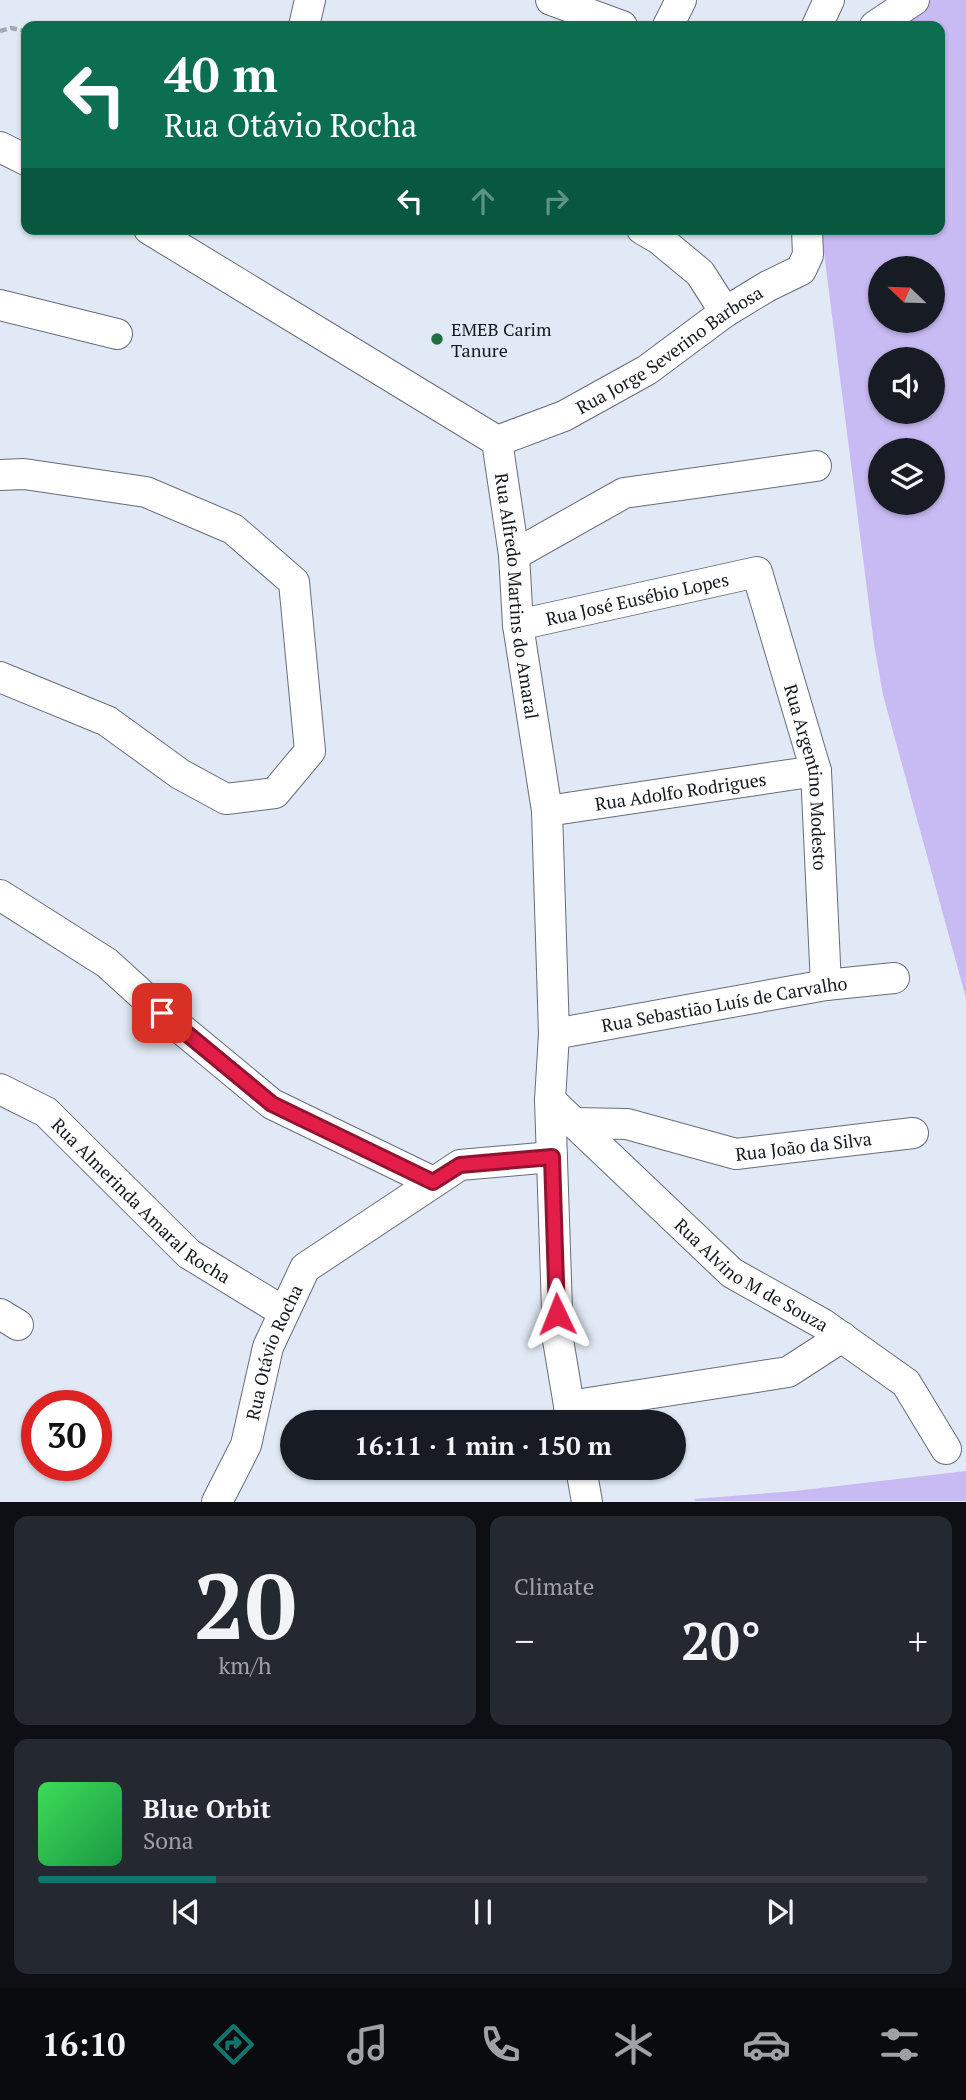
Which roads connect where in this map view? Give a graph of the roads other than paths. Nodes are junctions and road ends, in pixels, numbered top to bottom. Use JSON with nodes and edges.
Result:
{"nodes":[{"id":1,"x":310,"y":0,"type":"edge"},
{"id":2,"x":551,"y":0,"type":"edge"},
{"id":3,"x":681,"y":0,"type":"edge"},
{"id":4,"x":829,"y":0,"type":"edge"},
{"id":5,"x":914,"y":0,"type":"edge"},
{"id":6,"x":305,"y":21,"type":"edge"},
{"id":7,"x":608,"y":21,"type":"edge"},
{"id":8,"x":670,"y":21,"type":"edge"},
{"id":9,"x":819,"y":21,"type":"edge"},
{"id":10,"x":882,"y":21,"type":"edge"},
{"id":11,"x":0,"y":147,"type":"edge"},
{"id":12,"x":21,"y":158,"type":"edge"},
{"id":13,"x":159,"y":235,"type":"edge"},
{"id":14,"x":652,"y":235,"type":"edge"},
{"id":15,"x":807,"y":235,"type":"edge"},
{"id":16,"x":0,"y":304,"type":"edge"},
{"id":17,"x":725,"y":312,"type":"junction"},
{"id":18,"x":117,"y":334,"type":"dead end"},
{"id":19,"x":497,"y":441,"type":"junction"},
{"id":20,"x":816,"y":466,"type":"dead end"},
{"id":21,"x":0,"y":475,"type":"edge"},
{"id":22,"x":514,"y":555,"type":"junction"},
{"id":23,"x":757,"y":572,"type":"joint"},
{"id":24,"x":519,"y":625,"type":"junction"},
{"id":25,"x":0,"y":677,"type":"edge"},
{"id":26,"x":816,"y":771,"type":"junction"},
{"id":27,"x":547,"y":811,"type":"junction"},
{"id":28,"x":0,"y":894,"type":"edge"},
{"id":29,"x":894,"y":978,"type":"dead end"},
{"id":30,"x":826,"y":985,"type":"junction"},
{"id":31,"x":554,"y":1034,"type":"junction"},
{"id":32,"x":0,"y":1089,"type":"edge"},
{"id":33,"x":550,"y":1101,"type":"junction"},
{"id":34,"x":574,"y":1123,"type":"junction"},
{"id":35,"x":912,"y":1133,"type":"dead end"},
{"id":36,"x":552,"y":1157,"type":"junction"},
{"id":37,"x":433,"y":1182,"type":"junction"},
{"id":38,"x":285,"y":1312,"type":"junction"},
{"id":39,"x":842,"y":1337,"type":"junction"},
{"id":40,"x":570,"y":1410,"type":"edge"},
{"id":41,"x":592,"y":1410,"type":"edge"},
{"id":42,"x":946,"y":1449,"type":"dead end"},
{"id":43,"x":583,"y":1480,"type":"edge"},
{"id":44,"x":217,"y":1502,"type":"edge"},
{"id":45,"x":587,"y":1502,"type":"edge"}],
"edges":[{"from":1,"to":6,"type":"street"},
{"from":2,"to":7,"type":"street"},
{"from":3,"to":8,"type":"street"},
{"from":4,"to":9,"type":"street"},
{"from":5,"to":10,"type":"street"},
{"from":11,"to":12,"type":"street"},
{"from":13,"to":19,"type":"street"},
{"from":14,"to":17,"type":"street"},
{"from":15,"to":17,"type":"street","name":"Rua Jorge Severino Barbosa"},
{"from":16,"to":18,"type":"street"},
{"from":17,"to":19,"type":"street","name":"Rua Jorge Severino Barbosa"},
{"from":19,"to":22,"type":"street","name":"Rua Alfredo Martins do Amaral"},
{"from":20,"to":22,"type":"street"},
{"from":21,"to":25,"type":"street"},
{"from":22,"to":24,"type":"street","name":"Rua Alfredo Martins do Amaral"},
{"from":23,"to":24,"type":"street","name":"Rua José Eusébio Lopes"},
{"from":23,"to":26,"type":"street","name":"Rua Argentino Modesto"},
{"from":24,"to":27,"type":"street","name":"Rua Alfredo Martins do Amaral"},
{"from":26,"to":27,"type":"street","name":"Rua Adolfo Rodrigues"},
{"from":26,"to":30,"type":"street","name":"Rua Argentino Modesto"},
{"from":27,"to":31,"type":"street","name":"Rua Alfredo Martins do Amaral"},
{"from":28,"to":37,"type":"street"},
{"from":29,"to":30,"type":"street","name":"Rua Sebastião Luís de Carvalho"},
{"from":30,"to":31,"type":"street","name":"Rua Sebastião Luís de Carvalho"},
{"from":31,"to":33,"type":"street","name":"Rua Alfredo Martins do Amaral"},
{"from":32,"to":38,"type":"street","name":"Rua Almerinda Amaral Rocha"},
{"from":33,"to":34,"type":"street","name":"Rua Alvino M de Souza"},
{"from":33,"to":36,"type":"street","name":"Rua Alfredo Martins do Amaral"},
{"from":34,"to":35,"type":"street","name":"Rua João da Silva"},
{"from":34,"to":39,"type":"street","name":"Rua Alvino M de Souza"},
{"from":36,"to":37,"type":"street","name":"Rua Otávio Rocha"},
{"from":36,"to":40,"type":"street","name":"Rua Alfredo Martins do Amaral"},
{"from":37,"to":38,"type":"street","name":"Rua Otávio Rocha"},
{"from":38,"to":44,"type":"street","name":"Rua Otávio Rocha"},
{"from":39,"to":41,"type":"street"},
{"from":39,"to":42,"type":"street","name":"Rua Alvino M de Souza"},
{"from":43,"to":45,"type":"street"}]}
